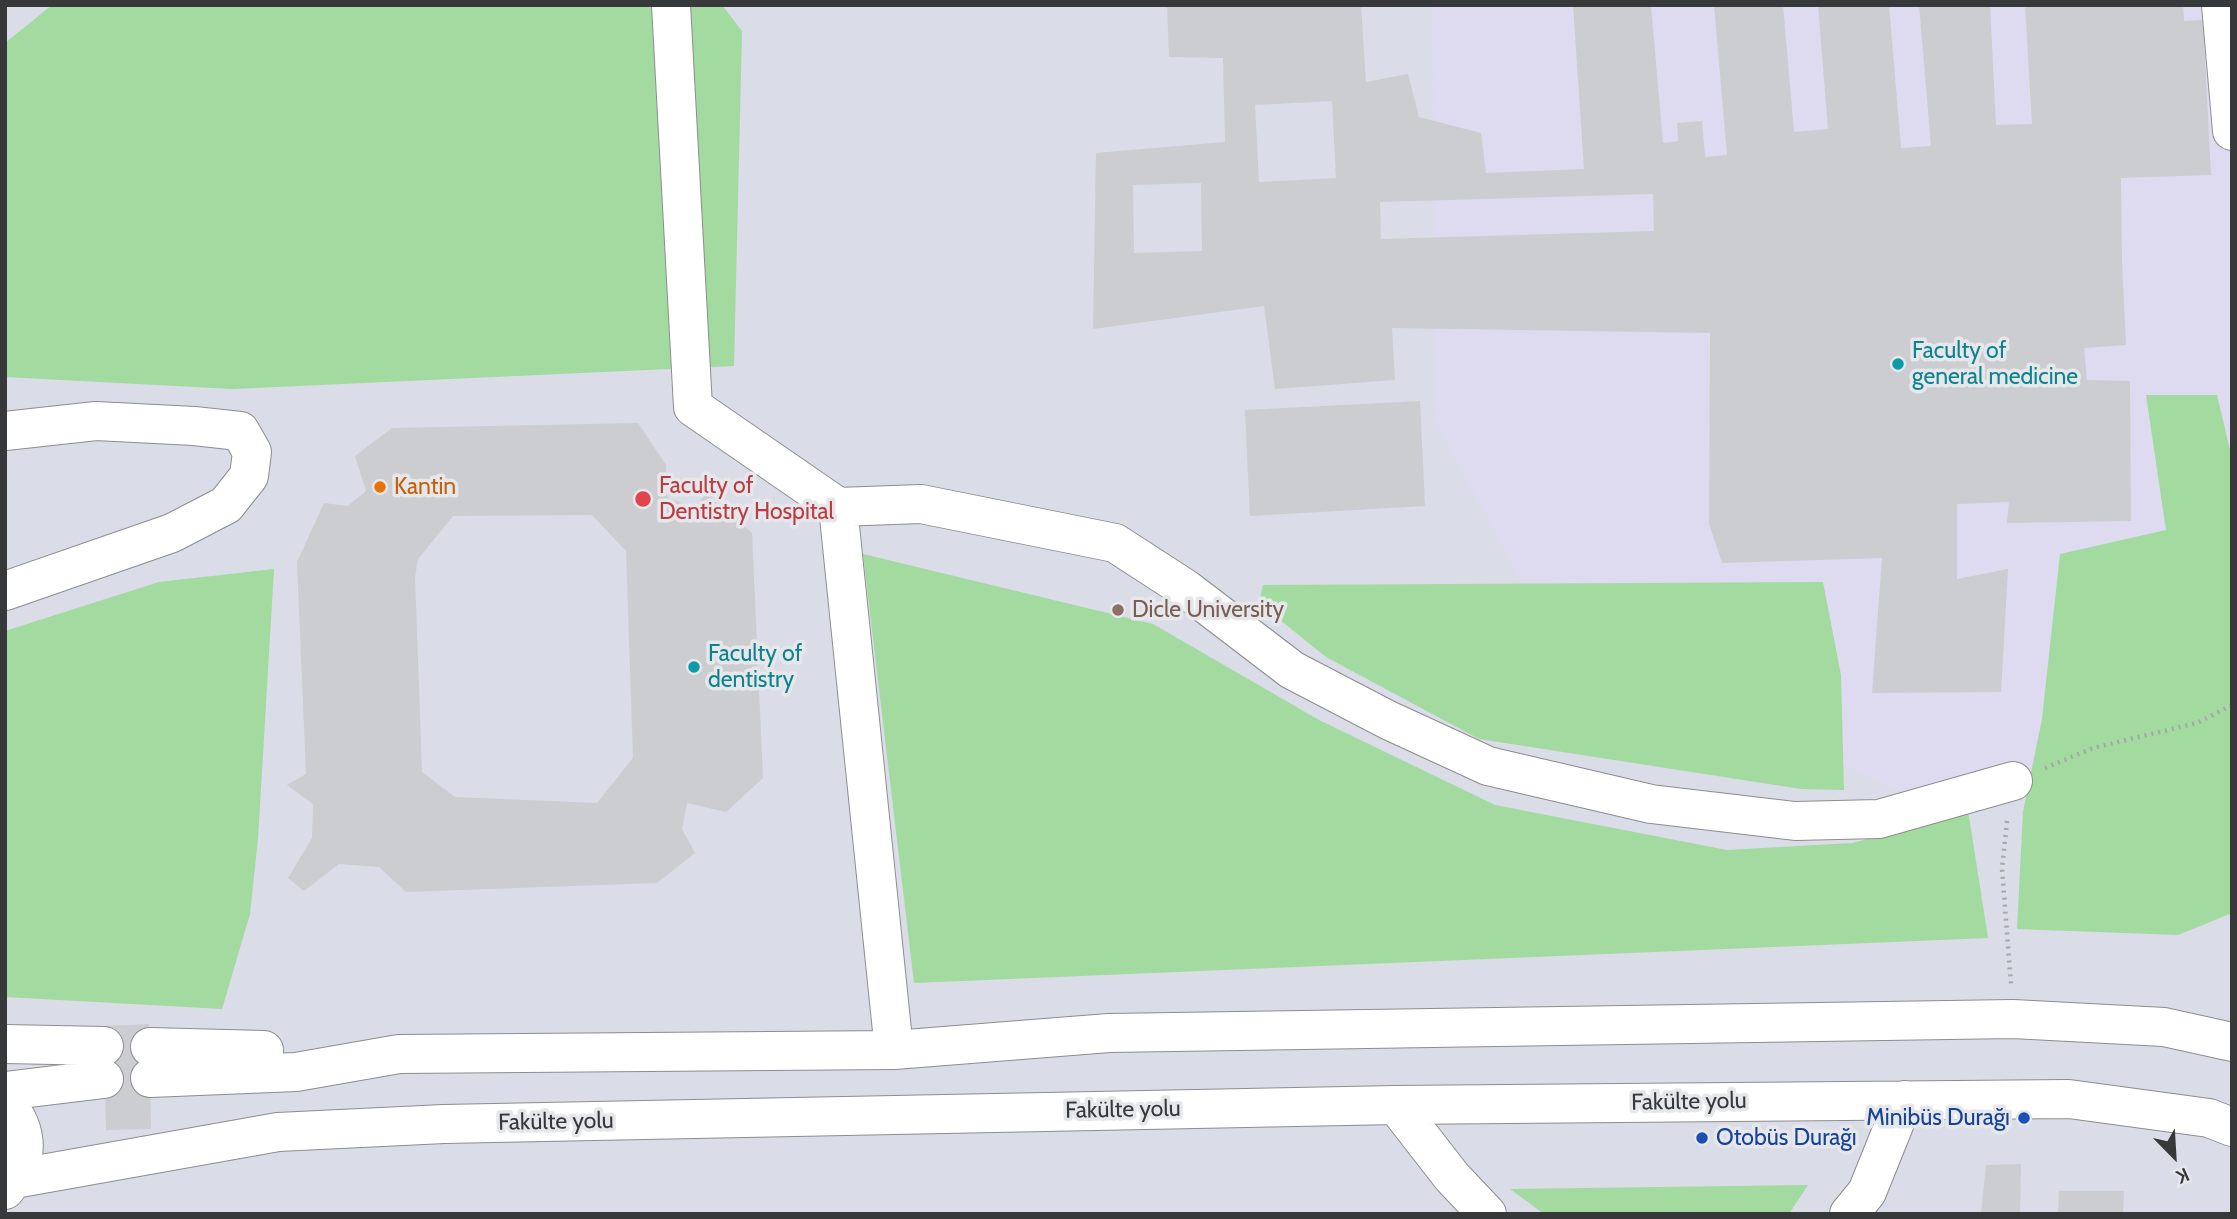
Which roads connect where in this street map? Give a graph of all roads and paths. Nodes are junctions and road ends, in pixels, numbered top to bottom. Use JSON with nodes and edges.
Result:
{"nodes":[{"id":1,"x":671,"y":5,"type":"edge"},
{"id":2,"x":2221,"y":5,"type":"edge"},
{"id":3,"x":2232,"y":131,"type":"edge"},
{"id":4,"x":5,"y":430,"type":"edge"},
{"id":5,"x":838,"y":507,"type":"junction"},
{"id":6,"x":5,"y":591,"type":"edge"},
{"id":7,"x":2232,"y":705,"type":"edge"},
{"id":8,"x":2013,"y":781,"type":"junction"},
{"id":9,"x":2014,"y":1019,"type":"junction"},
{"id":10,"x":2232,"y":1042,"type":"edge"},
{"id":11,"x":5,"y":1044,"type":"edge"},
{"id":12,"x":894,"y":1050,"type":"junction"},
{"id":13,"x":399,"y":1055,"type":"junction"},
{"id":14,"x":296,"y":1072,"type":"junction"},
{"id":15,"x":5,"y":1091,"type":"edge"},
{"id":16,"x":1904,"y":1100,"type":"junction"},
{"id":17,"x":5,"y":1102,"type":"edge"},
{"id":18,"x":1396,"y":1105,"type":"junction"},
{"id":19,"x":2232,"y":1127,"type":"edge"},
{"id":20,"x":278,"y":1132,"type":"junction"},
{"id":21,"x":10,"y":1184,"type":"edge"},
{"id":22,"x":1488,"y":1214,"type":"edge"},
{"id":23,"x":1849,"y":1214,"type":"edge"}],
"edges":[{"from":1,"to":5,"type":"street"},
{"from":2,"to":3,"type":"street"},
{"from":4,"to":6,"type":"street"},
{"from":5,"to":8,"type":"street"},
{"from":5,"to":12,"type":"street"},
{"from":7,"to":8,"type":"path"},
{"from":8,"to":9,"type":"path"},
{"from":9,"to":10,"type":"street"},
{"from":9,"to":12,"type":"street"},
{"from":11,"to":15,"type":"street"},
{"from":12,"to":13,"type":"street"},
{"from":13,"to":14,"type":"street"},
{"from":13,"to":14,"type":"street"},
{"from":14,"to":20,"type":"street"},
{"from":16,"to":18,"type":"street","name":"Fakülte yolu"},
{"from":16,"to":19,"type":"street","name":"Fakülte yolu"},
{"from":16,"to":23,"type":"street"},
{"from":17,"to":21,"type":"street"},
{"from":18,"to":20,"type":"street","name":"Fakülte yolu"},
{"from":18,"to":22,"type":"street"},
{"from":20,"to":21,"type":"street","name":"Fakülte yolu"}]}
